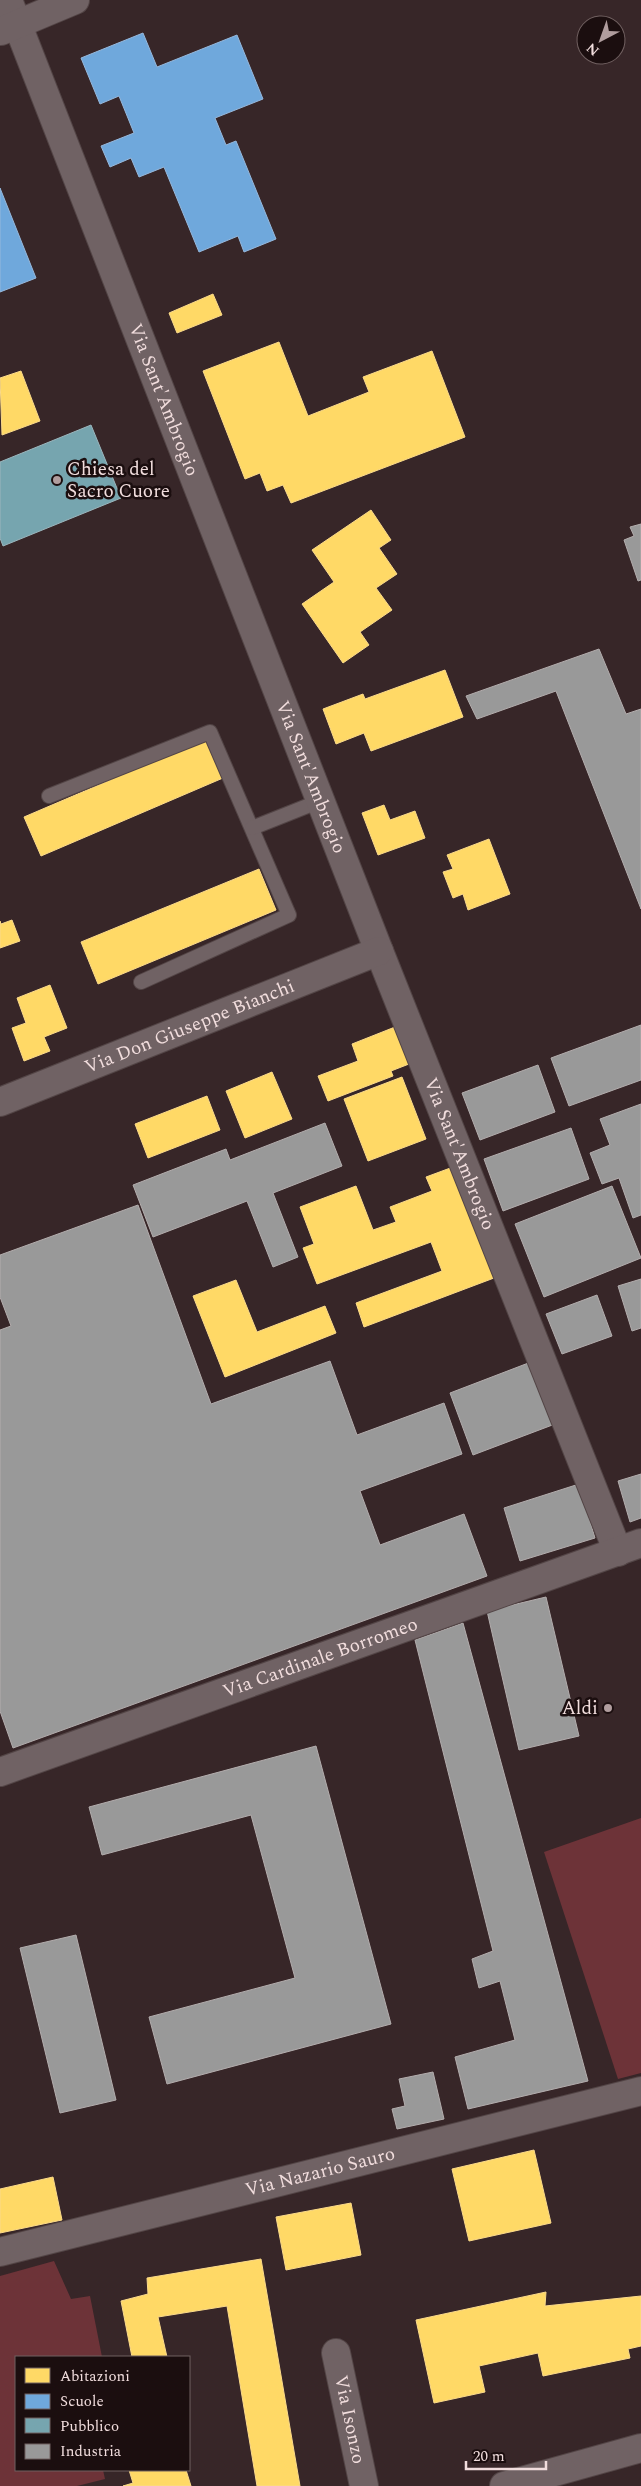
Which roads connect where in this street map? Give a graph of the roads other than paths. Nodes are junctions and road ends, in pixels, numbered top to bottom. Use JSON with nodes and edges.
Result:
{"nodes":[{"id":1,"x":75,"y":0,"type":"edge"},
{"id":2,"x":8,"y":18,"type":"edge"},
{"id":3,"x":49,"y":796,"type":"dead end"},
{"id":4,"x":320,"y":801,"type":"junction"},
{"id":5,"x":252,"y":828,"type":"junction"},
{"id":6,"x":379,"y":952,"type":"junction"},
{"id":7,"x":141,"y":982,"type":"dead end"},
{"id":8,"x":0,"y":1102,"type":"edge"},
{"id":9,"x":630,"y":1548,"type":"edge"},
{"id":10,"x":0,"y":1772,"type":"edge"},
{"id":11,"x":641,"y":2091,"type":"edge"},
{"id":12,"x":0,"y":2252,"type":"edge"},
{"id":13,"x":336,"y":2353,"type":"dead end"},
{"id":14,"x":641,"y":2448,"type":"edge"},
{"id":15,"x":364,"y":2486,"type":"edge"},
{"id":16,"x":504,"y":2486,"type":"edge"}],
"edges":[{"from":1,"to":2,"type":"street"},
{"from":2,"to":4,"type":"street","name":"Via Sant'Ambrogio"},
{"from":3,"to":5,"type":"lane"},
{"from":4,"to":5,"type":"lane"},
{"from":4,"to":6,"type":"street","name":"Via Sant'Ambrogio"},
{"from":5,"to":7,"type":"lane"},
{"from":6,"to":8,"type":"street","name":"Via Don Giuseppe Bianchi"},
{"from":6,"to":9,"type":"street","name":"Via Sant'Ambrogio"},
{"from":9,"to":10,"type":"street","name":"Via Cardinale Borromeo"},
{"from":11,"to":12,"type":"street","name":"Via Nazario Sauro"},
{"from":13,"to":15,"type":"street","name":"Via Isonzo"},
{"from":14,"to":16,"type":"street"}]}
